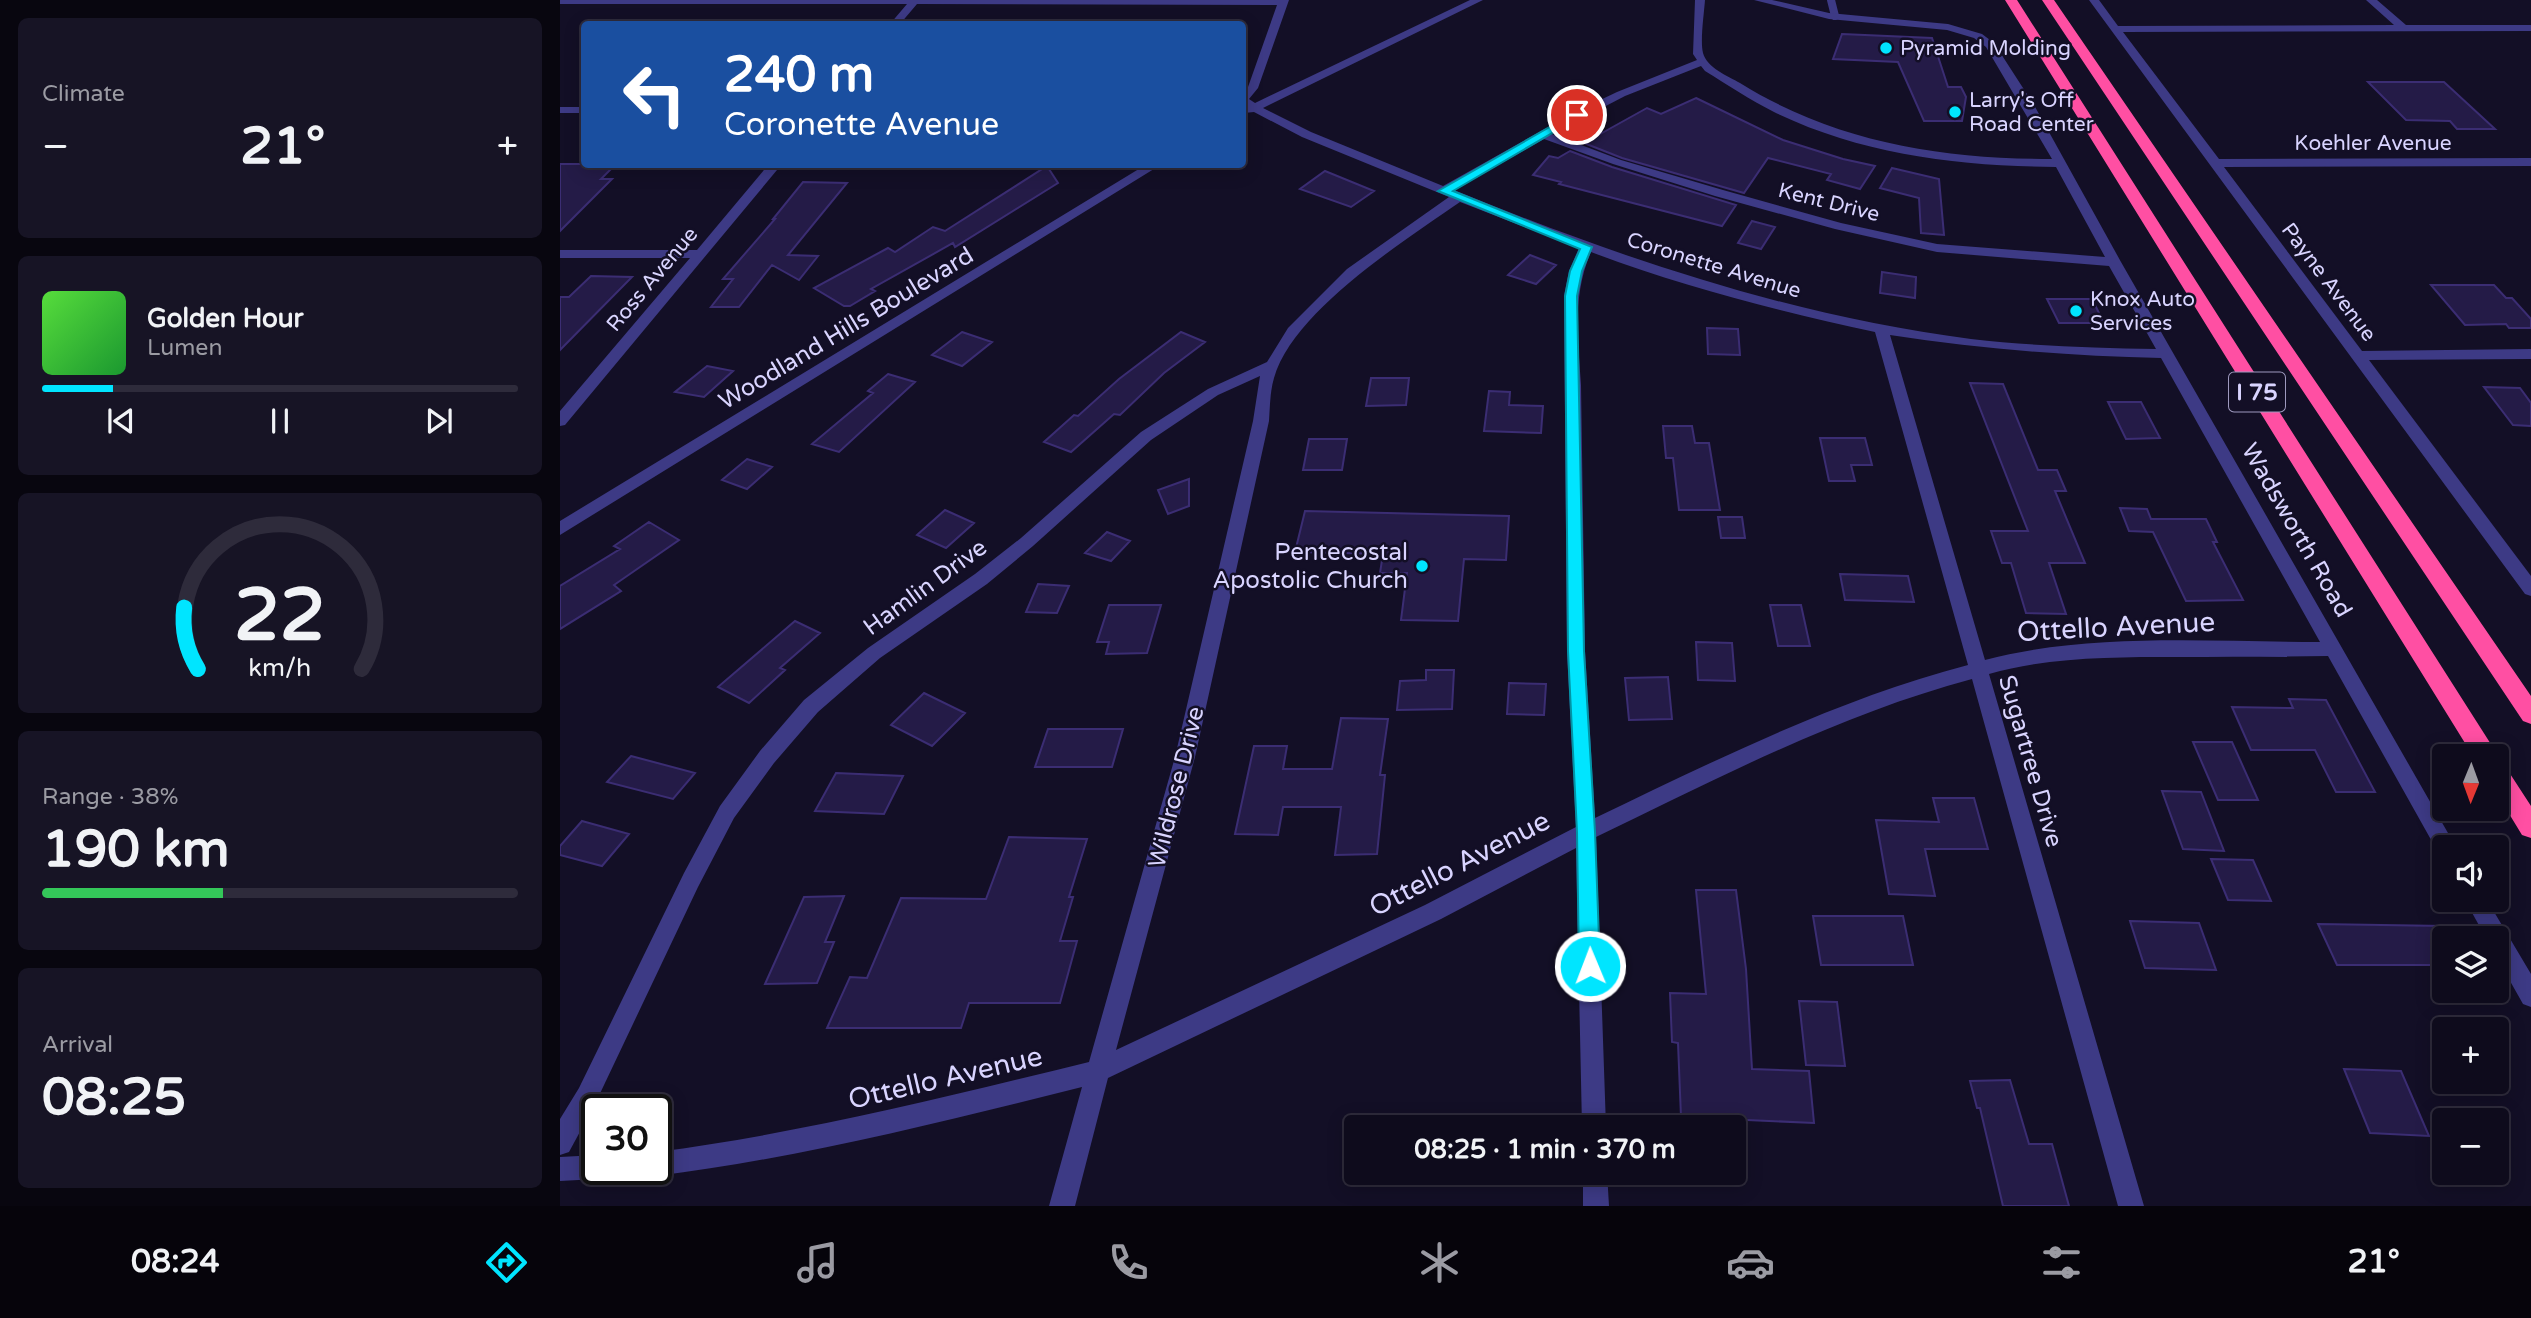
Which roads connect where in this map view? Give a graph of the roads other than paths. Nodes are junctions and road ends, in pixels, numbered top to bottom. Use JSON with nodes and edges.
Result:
{"nodes":[{"id":1,"x":916,"y":0,"type":"edge"},
{"id":2,"x":1478,"y":0,"type":"edge"},
{"id":3,"x":1700,"y":0,"type":"edge"},
{"id":4,"x":1759,"y":0,"type":"edge"},
{"id":5,"x":1831,"y":0,"type":"edge"},
{"id":6,"x":2011,"y":0,"type":"edge"},
{"id":7,"x":2048,"y":0,"type":"edge"},
{"id":8,"x":2094,"y":0,"type":"edge"},
{"id":9,"x":2371,"y":0,"type":"edge"},
{"id":10,"x":560,"y":1,"type":"edge"},
{"id":11,"x":1284,"y":1,"type":"edge"},
{"id":12,"x":1835,"y":16,"type":"junction"},
{"id":13,"x":898,"y":21,"type":"edge"},
{"id":14,"x":2403,"y":28,"type":"junction"},
{"id":15,"x":2531,"y":28,"type":"edge"},
{"id":16,"x":2116,"y":29,"type":"junction"},
{"id":17,"x":1702,"y":62,"type":"junction"},
{"id":18,"x":1246,"y":96,"type":"edge"},
{"id":19,"x":1246,"y":102,"type":"edge"},
{"id":20,"x":1255,"y":108,"type":"junction"},
{"id":21,"x":560,"y":110,"type":"edge"},
{"id":22,"x":581,"y":110,"type":"edge"},
{"id":23,"x":1246,"y":112,"type":"edge"},
{"id":24,"x":1246,"y":114,"type":"edge"},
{"id":25,"x":1274,"y":118,"type":"junction"},
{"id":26,"x":1545,"y":135,"type":"junction"},
{"id":27,"x":2531,"y":162,"type":"edge"},
{"id":28,"x":2058,"y":163,"type":"junction"},
{"id":29,"x":2215,"y":163,"type":"junction"},
{"id":30,"x":773,"y":168,"type":"edge"},
{"id":31,"x":1149,"y":168,"type":"edge"},
{"id":32,"x":1451,"y":194,"type":"junction"},
{"id":33,"x":1586,"y":247,"type":"junction"},
{"id":34,"x":560,"y":254,"type":"edge"},
{"id":35,"x":701,"y":254,"type":"junction"},
{"id":36,"x":2114,"y":262,"type":"junction"},
{"id":37,"x":1882,"y":331,"type":"junction"},
{"id":38,"x":2166,"y":354,"type":"junction"},
{"id":39,"x":2531,"y":354,"type":"edge"},
{"id":40,"x":2358,"y":356,"type":"junction"},
{"id":41,"x":1272,"y":365,"type":"junction"},
{"id":42,"x":560,"y":421,"type":"edge"},
{"id":43,"x":560,"y":529,"type":"edge"},
{"id":44,"x":2531,"y":589,"type":"edge"},
{"id":45,"x":2334,"y":649,"type":"junction"},
{"id":46,"x":1978,"y":668,"type":"junction"},
{"id":47,"x":2531,"y":714,"type":"edge"},
{"id":48,"x":2478,"y":744,"type":"edge"},
{"id":49,"x":2510,"y":794,"type":"edge"},
{"id":50,"x":2531,"y":827,"type":"edge"},
{"id":51,"x":1586,"y":832,"type":"junction"},
{"id":52,"x":2439,"y":835,"type":"edge"},
{"id":53,"x":2483,"y":912,"type":"edge"},
{"id":54,"x":2531,"y":996,"type":"edge"},
{"id":55,"x":1096,"y":1072,"type":"junction"},
{"id":56,"x":1594,"y":1115,"type":"edge"},
{"id":57,"x":560,"y":1143,"type":"edge"},
{"id":58,"x":672,"y":1162,"type":"edge"},
{"id":59,"x":581,"y":1168,"type":"edge"},
{"id":60,"x":560,"y":1169,"type":"edge"},
{"id":61,"x":1595,"y":1185,"type":"edge"},
{"id":62,"x":1062,"y":1206,"type":"edge"},
{"id":63,"x":1596,"y":1206,"type":"edge"},
{"id":64,"x":2131,"y":1206,"type":"edge"}],
"edges":[{"from":1,"to":10,"type":"street"},
{"from":1,"to":11,"type":"street"},
{"from":1,"to":13,"type":"street"},
{"from":2,"to":20,"type":"street"},
{"from":3,"to":17,"type":"street"},
{"from":4,"to":12,"type":"street"},
{"from":5,"to":12,"type":"lane"},
{"from":6,"to":48,"type":"highway","number":"I 75"},
{"from":7,"to":47,"type":"highway","number":"I 75"},
{"from":8,"to":16,"type":"street","name":"Payne Avenue"},
{"from":9,"to":14,"type":"street"},
{"from":11,"to":18,"type":"street"},
{"from":12,"to":28,"type":"street","name":"Wadsworth Road"},
{"from":14,"to":15,"type":"street"},
{"from":14,"to":16,"type":"street"},
{"from":16,"to":29,"type":"street","name":"Payne Avenue"},
{"from":17,"to":26,"type":"street"},
{"from":17,"to":28,"type":"street"},
{"from":19,"to":20,"type":"street","name":"Coronette Avenue"},
{"from":20,"to":23,"type":"street"},
{"from":20,"to":25,"type":"street","name":"Coronette Avenue"},
{"from":21,"to":22,"type":"street"},
{"from":24,"to":25,"type":"street","name":"Coronette Avenue"},
{"from":25,"to":32,"type":"street","name":"Coronette Avenue"},
{"from":26,"to":32,"type":"street"},
{"from":26,"to":36,"type":"street","name":"Kent Drive"},
{"from":27,"to":29,"type":"street","name":"Koehler Avenue"},
{"from":28,"to":36,"type":"street","name":"Wadsworth Road"},
{"from":29,"to":40,"type":"street","name":"Payne Avenue"},
{"from":30,"to":35,"type":"street","name":"Ross Avenue"},
{"from":31,"to":43,"type":"street","name":"Woodland Hills Boulevard"},
{"from":32,"to":33,"type":"street","name":"Coronette Avenue"},
{"from":32,"to":41,"type":"street"},
{"from":33,"to":37,"type":"street","name":"Coronette Avenue"},
{"from":33,"to":51,"type":"street"},
{"from":34,"to":35,"type":"street"},
{"from":35,"to":42,"type":"street","name":"Ross Avenue"},
{"from":36,"to":38,"type":"street","name":"Wadsworth Road"},
{"from":37,"to":38,"type":"street","name":"Coronette Avenue"},
{"from":37,"to":46,"type":"street","name":"Sugartree Drive"},
{"from":38,"to":45,"type":"street","name":"Wadsworth Road"},
{"from":39,"to":40,"type":"street"},
{"from":40,"to":44,"type":"street","name":"Payne Avenue"},
{"from":41,"to":55,"type":"street","name":"Wildrose Drive"},
{"from":41,"to":57,"type":"street","name":"Hamlin Drive"},
{"from":45,"to":46,"type":"street","name":"Ottello Avenue"},
{"from":45,"to":52,"type":"street","name":"Wadsworth Road"},
{"from":46,"to":51,"type":"street","name":"Ottello Avenue"},
{"from":46,"to":64,"type":"street","name":"Sugartree Drive"},
{"from":49,"to":50,"type":"highway"},
{"from":51,"to":55,"type":"street","name":"Ottello Avenue"},
{"from":51,"to":56,"type":"street"},
{"from":53,"to":54,"type":"street"},
{"from":55,"to":58,"type":"street","name":"Ottello Avenue"},
{"from":55,"to":62,"type":"street","name":"Wildrose Drive"},
{"from":59,"to":60,"type":"street"},
{"from":61,"to":63,"type":"street"}]}
